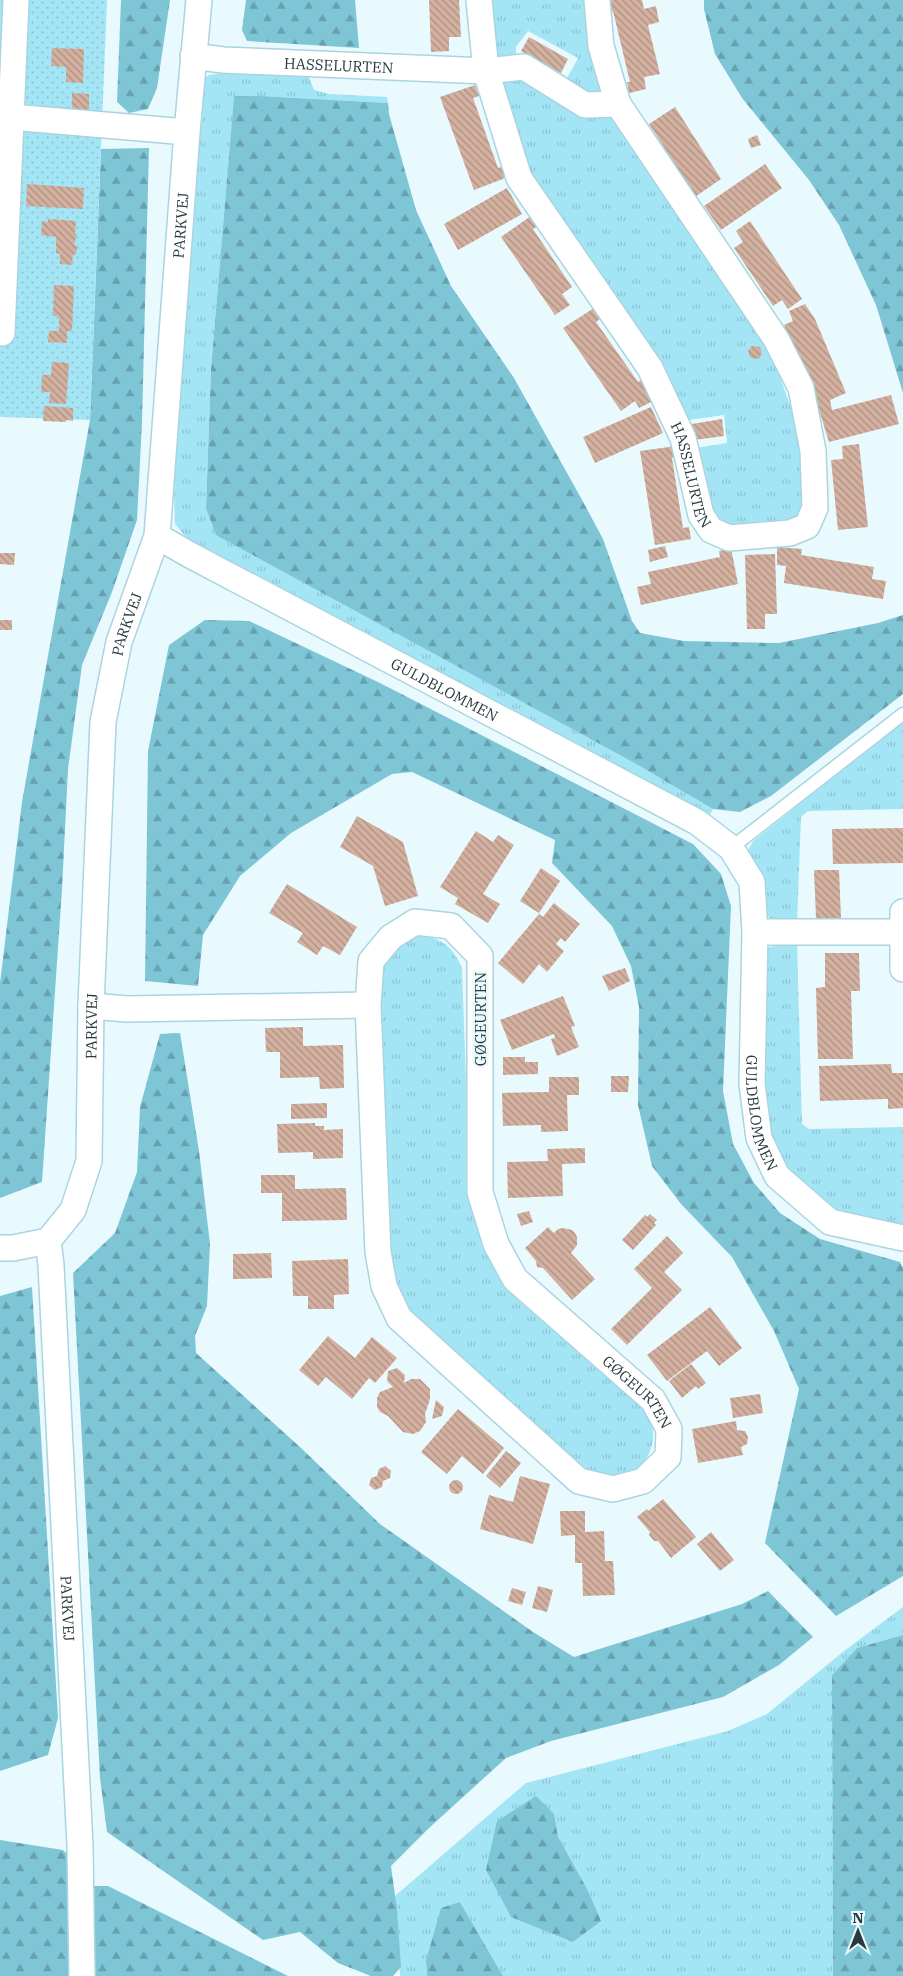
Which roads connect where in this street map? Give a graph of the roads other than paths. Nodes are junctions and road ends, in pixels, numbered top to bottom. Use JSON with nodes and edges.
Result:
{"nodes":[{"id":1,"x":16,"y":0,"type":"edge"},
{"id":2,"x":199,"y":0,"type":"edge"},
{"id":3,"x":479,"y":0,"type":"edge"},
{"id":4,"x":597,"y":0,"type":"edge"},
{"id":5,"x":7,"y":42,"type":"edge"},
{"id":6,"x":193,"y":56,"type":"junction"},
{"id":7,"x":486,"y":71,"type":"junction"},
{"id":8,"x":618,"y":104,"type":"junction"},
{"id":9,"x":11,"y":117,"type":"junction"},
{"id":10,"x":186,"y":132,"type":"junction"},
{"id":11,"x":4,"y":188,"type":"edge"},
{"id":12,"x":0,"y":333,"type":"edge"},
{"id":13,"x":157,"y":536,"type":"junction"},
{"id":14,"x":903,"y":714,"type":"edge"},
{"id":15,"x":731,"y":848,"type":"junction"},
{"id":16,"x":903,"y":912,"type":"edge"},
{"id":17,"x":755,"y":932,"type":"junction"},
{"id":18,"x":903,"y":932,"type":"edge"},
{"id":19,"x":903,"y":969,"type":"edge"},
{"id":20,"x":368,"y":1005,"type":"junction"},
{"id":21,"x":91,"y":1006,"type":"junction"},
{"id":22,"x":903,"y":1238,"type":"edge"},
{"id":23,"x":48,"y":1241,"type":"junction"},
{"id":24,"x":0,"y":1248,"type":"edge"},
{"id":25,"x":82,"y":1976,"type":"edge"}],
"edges":[{"from":1,"to":5,"type":"street"},
{"from":2,"to":6,"type":"street","name":"PARKVEJ"},
{"from":3,"to":7,"type":"street","name":"HASSELURTEN"},
{"from":4,"to":8,"type":"street","name":"HASSELURTEN"},
{"from":5,"to":9,"type":"street"},
{"from":6,"to":7,"type":"street","name":"HASSELURTEN"},
{"from":6,"to":10,"type":"street","name":"PARKVEJ"},
{"from":7,"to":8,"type":"street","name":"HASSELURTEN"},
{"from":7,"to":8,"type":"street","name":"HASSELURTEN"},
{"from":9,"to":10,"type":"street"},
{"from":9,"to":11,"type":"street"},
{"from":10,"to":13,"type":"street","name":"PARKVEJ"},
{"from":11,"to":12,"type":"street"},
{"from":13,"to":15,"type":"street","name":"GULDBLOMMEN"},
{"from":13,"to":21,"type":"street","name":"PARKVEJ"},
{"from":14,"to":15,"type":"lane"},
{"from":15,"to":17,"type":"street","name":"GULDBLOMMEN"},
{"from":16,"to":18,"type":"street"},
{"from":17,"to":18,"type":"street"},
{"from":17,"to":22,"type":"street","name":"GULDBLOMMEN"},
{"from":18,"to":19,"type":"street"},
{"from":20,"to":20,"type":"street","name":"GØGEURTEN"},
{"from":20,"to":21,"type":"street"},
{"from":21,"to":23,"type":"street","name":"PARKVEJ"},
{"from":23,"to":24,"type":"street"},
{"from":23,"to":25,"type":"street","name":"PARKVEJ"}]}
